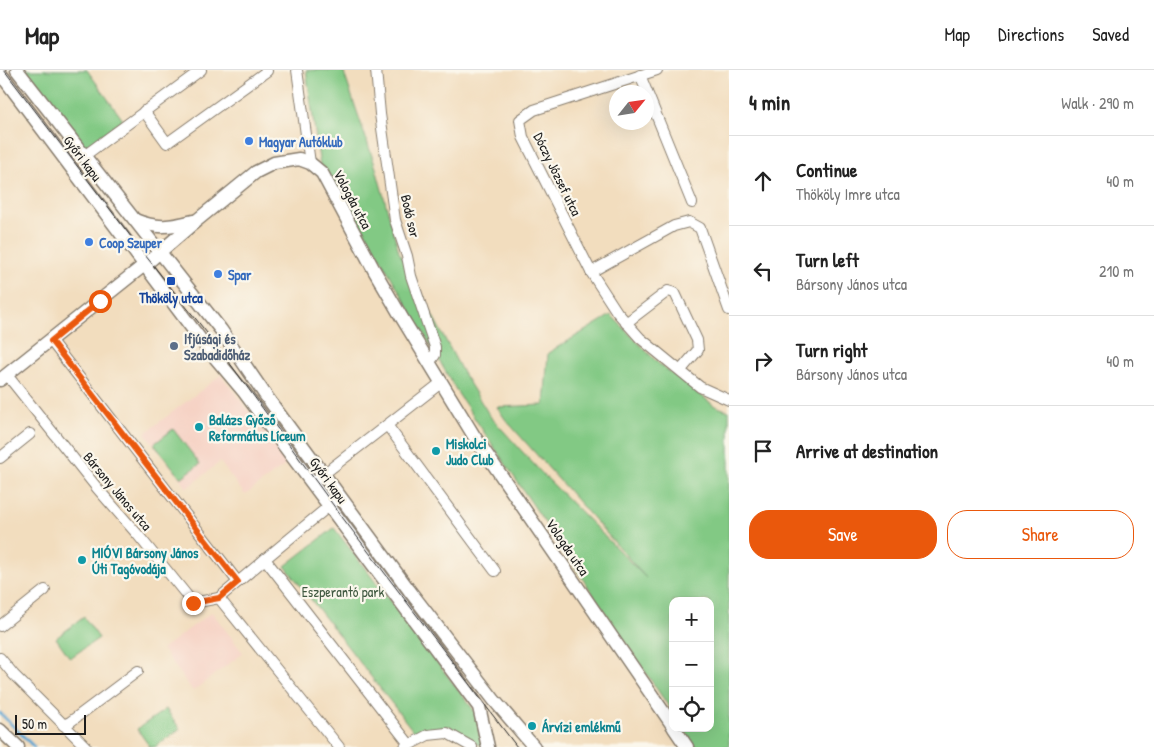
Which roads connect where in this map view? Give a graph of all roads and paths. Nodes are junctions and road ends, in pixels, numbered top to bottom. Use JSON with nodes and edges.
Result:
{"nodes":[{"id":1,"x":17,"y":70,"type":"edge"},
{"id":2,"x":200,"y":70,"type":"edge"},
{"id":3,"x":297,"y":70,"type":"edge"},
{"id":4,"x":376,"y":70,"type":"edge"},
{"id":5,"x":657,"y":70,"type":"edge"},
{"id":6,"x":267,"y":71,"type":"edge"},
{"id":7,"x":0,"y":73,"type":"edge"},
{"id":8,"x":640,"y":75,"type":"junction"},
{"id":9,"x":144,"y":111,"type":"junction"},
{"id":10,"x":84,"y":156,"type":"junction"},
{"id":11,"x":310,"y":163,"type":"junction"},
{"id":12,"x":692,"y":204,"type":"dead end"},
{"id":13,"x":134,"y":220,"type":"junction"},
{"id":14,"x":196,"y":221,"type":"junction"},
{"id":15,"x":160,"y":252,"type":"junction"},
{"id":16,"x":144,"y":265,"type":"junction"},
{"id":17,"x":591,"y":272,"type":"junction"},
{"id":18,"x":729,"y":310,"type":"edge"},
{"id":19,"x":626,"y":323,"type":"junction"},
{"id":20,"x":51,"y":341,"type":"junction"},
{"id":21,"x":429,"y":363,"type":"junction"},
{"id":22,"x":681,"y":370,"type":"junction"},
{"id":23,"x":3,"y":378,"type":"edge"},
{"id":24,"x":442,"y":382,"type":"junction"},
{"id":25,"x":729,"y":400,"type":"edge"},
{"id":26,"x":387,"y":425,"type":"junction"},
{"id":27,"x":30,"y":434,"type":"dead end"},
{"id":28,"x":0,"y":458,"type":"edge"},
{"id":29,"x":324,"y":474,"type":"junction"},
{"id":30,"x":312,"y":483,"type":"junction"},
{"id":31,"x":340,"y":497,"type":"junction"},
{"id":32,"x":329,"y":506,"type":"junction"},
{"id":33,"x":265,"y":559,"type":"junction"},
{"id":34,"x":495,"y":571,"type":"dead end"},
{"id":35,"x":238,"y":582,"type":"junction"},
{"id":36,"x":45,"y":590,"type":"dead end"},
{"id":37,"x":219,"y":598,"type":"junction"},
{"id":38,"x":0,"y":626,"type":"edge"},
{"id":39,"x":0,"y":658,"type":"edge"},
{"id":40,"x":138,"y":670,"type":"dead end"},
{"id":41,"x":669,"y":720,"type":"edge"},
{"id":42,"x":63,"y":725,"type":"junction"},
{"id":43,"x":0,"y":730,"type":"edge"},
{"id":44,"x":677,"y":732,"type":"edge"},
{"id":45,"x":407,"y":745,"type":"edge"},
{"id":46,"x":18,"y":747,"type":"edge"},
{"id":47,"x":86,"y":747,"type":"edge"},
{"id":48,"x":339,"y":747,"type":"edge"},
{"id":49,"x":472,"y":747,"type":"edge"},
{"id":50,"x":488,"y":747,"type":"edge"},
{"id":51,"x":534,"y":747,"type":"edge"},
{"id":52,"x":687,"y":747,"type":"edge"}],
"edges":[{"from":1,"to":10,"type":"street","name":"Győri kapu"},
{"from":2,"to":9,"type":"street"},
{"from":3,"to":11,"type":"street"},
{"from":4,"to":21,"type":"street","name":"Bodó sor"},
{"from":5,"to":8,"type":"street","name":"Dóczy József utca"},
{"from":6,"to":9,"type":"street"},
{"from":7,"to":16,"type":"street","name":"Győri kapu"},
{"from":8,"to":12,"type":"street"},
{"from":8,"to":17,"type":"street","name":"Dóczy József utca"},
{"from":9,"to":10,"type":"street"},
{"from":10,"to":13,"type":"street","name":"Győri kapu"},
{"from":11,"to":14,"type":"street"},
{"from":11,"to":21,"type":"street","name":"Vologda utca"},
{"from":13,"to":14,"type":"street"},
{"from":13,"to":15,"type":"street","name":"Győri kapu"},
{"from":14,"to":15,"type":"street"},
{"from":15,"to":16,"type":"street"},
{"from":15,"to":29,"type":"street","name":"Győri kapu"},
{"from":16,"to":20,"type":"street"},
{"from":16,"to":30,"type":"street","name":"Győri kapu"},
{"from":17,"to":18,"type":"street"},
{"from":17,"to":19,"type":"street","name":"Dóczy József utca"},
{"from":19,"to":22,"type":"street","name":"Dóczy József utca"},
{"from":19,"to":22,"type":"street"},
{"from":20,"to":23,"type":"street"},
{"from":20,"to":35,"type":"street"},
{"from":21,"to":24,"type":"street","name":"Vologda utca"},
{"from":22,"to":25,"type":"street","name":"Dóczy József utca"},
{"from":23,"to":37,"type":"street","name":"Bársony János utca"},
{"from":24,"to":26,"type":"street"},
{"from":24,"to":41,"type":"street","name":"Vologda utca"},
{"from":26,"to":29,"type":"street","name":"Győri kapu"},
{"from":26,"to":34,"type":"street"},
{"from":27,"to":28,"type":"street"},
{"from":29,"to":30,"type":"street"},
{"from":29,"to":31,"type":"street","name":"Győri kapu"},
{"from":30,"to":32,"type":"street","name":"Győri kapu"},
{"from":31,"to":32,"type":"street","name":"Bársony János utca"},
{"from":31,"to":51,"type":"street","name":"Győri kapu"},
{"from":32,"to":33,"type":"street","name":"Bársony János utca"},
{"from":32,"to":50,"type":"street","name":"Győri kapu"},
{"from":33,"to":35,"type":"street","name":"Bársony János utca"},
{"from":33,"to":45,"type":"street"},
{"from":35,"to":37,"type":"street","name":"Bársony János utca"},
{"from":36,"to":38,"type":"street"},
{"from":37,"to":48,"type":"street"},
{"from":39,"to":42,"type":"street"},
{"from":40,"to":42,"type":"street"},
{"from":42,"to":47,"type":"street"},
{"from":43,"to":46,"type":"street"},
{"from":44,"to":52,"type":"street","name":"Vologda utca"},
{"from":45,"to":49,"type":"street"}]}
